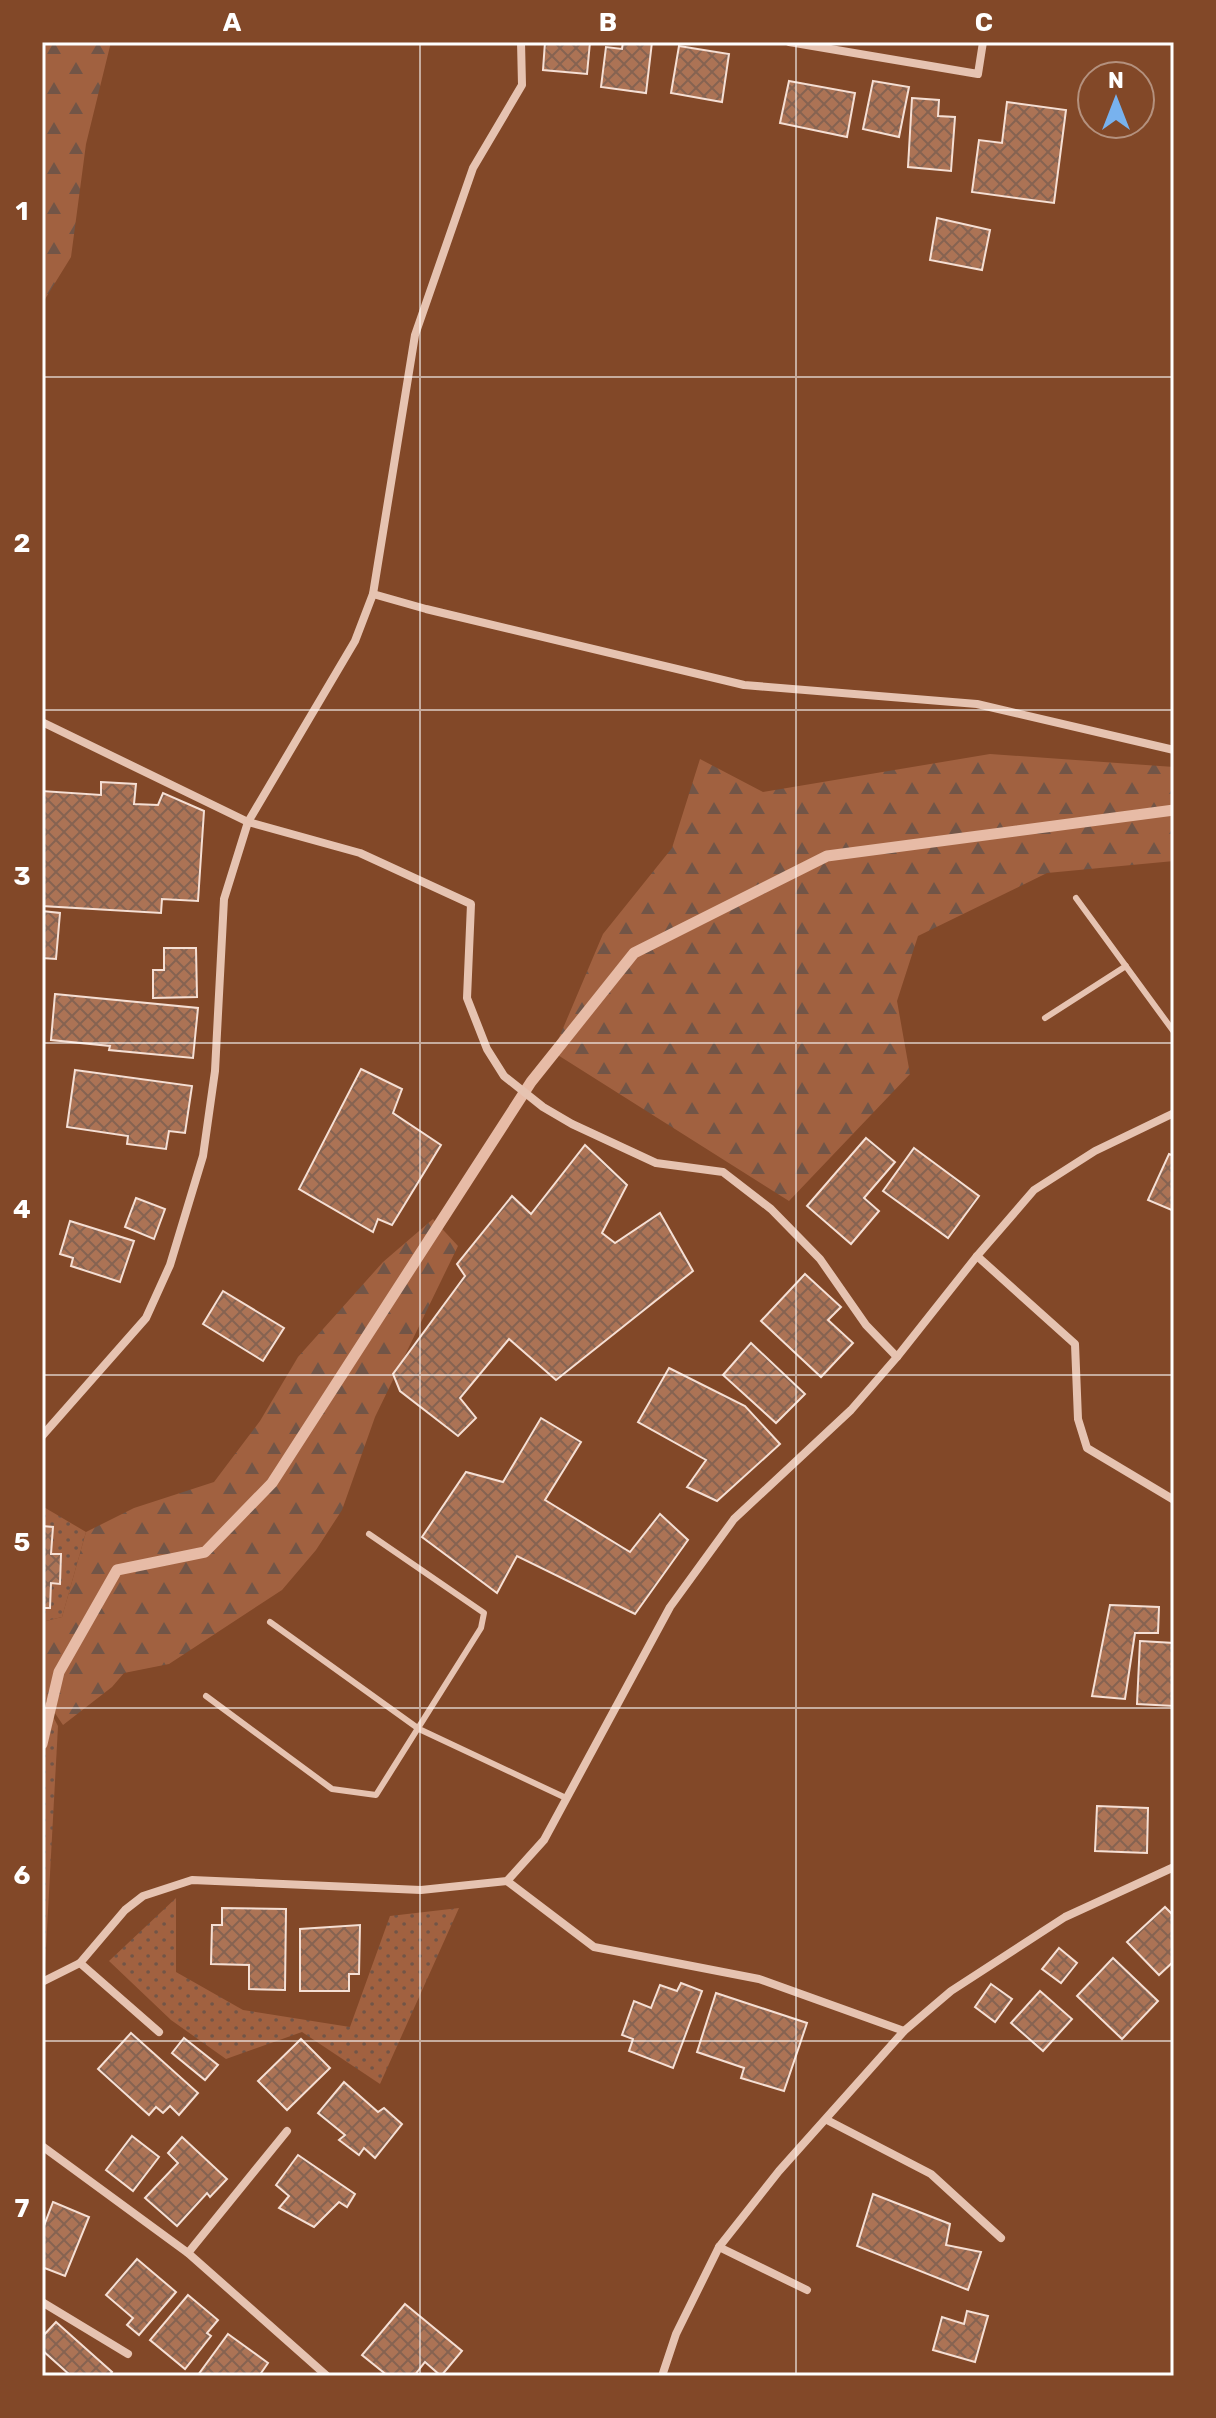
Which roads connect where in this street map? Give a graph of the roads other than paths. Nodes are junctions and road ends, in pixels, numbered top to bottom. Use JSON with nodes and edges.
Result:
{"nodes":[{"id":1,"x":521,"y":42,"type":"edge"},
{"id":2,"x":789,"y":42,"type":"edge"},
{"id":3,"x":983,"y":42,"type":"edge"},
{"id":4,"x":373,"y":594,"type":"junction"},
{"id":5,"x":42,"y":722,"type":"edge"},
{"id":6,"x":1174,"y":750,"type":"edge"},
{"id":7,"x":248,"y":822,"type":"junction"},
{"id":8,"x":1076,"y":898,"type":"dead end"},
{"id":9,"x":1126,"y":966,"type":"junction"},
{"id":10,"x":1045,"y":1018,"type":"dead end"},
{"id":11,"x":1174,"y":1032,"type":"edge"},
{"id":12,"x":1174,"y":1113,"type":"edge"},
{"id":13,"x":977,"y":1256,"type":"junction"},
{"id":14,"x":897,"y":1357,"type":"junction"},
{"id":15,"x":42,"y":1436,"type":"edge"},
{"id":16,"x":1174,"y":1500,"type":"edge"},
{"id":17,"x":369,"y":1534,"type":"dead end"},
{"id":18,"x":270,"y":1622,"type":"dead end"},
{"id":19,"x":206,"y":1696,"type":"dead end"},
{"id":20,"x":419,"y":1729,"type":"junction"},
{"id":21,"x":566,"y":1798,"type":"junction"},
{"id":22,"x":1174,"y":1867,"type":"edge"},
{"id":23,"x":507,"y":1881,"type":"junction"},
{"id":24,"x":80,"y":1963,"type":"junction"},
{"id":25,"x":47,"y":1981,"type":"edge"},
{"id":26,"x":904,"y":2031,"type":"junction"},
{"id":27,"x":159,"y":2032,"type":"dead end"},
{"id":28,"x":827,"y":2120,"type":"junction"},
{"id":29,"x":287,"y":2131,"type":"dead end"},
{"id":30,"x":42,"y":2146,"type":"edge"},
{"id":31,"x":1001,"y":2238,"type":"dead end"},
{"id":32,"x":719,"y":2247,"type":"junction"},
{"id":33,"x":188,"y":2253,"type":"junction"},
{"id":34,"x":807,"y":2290,"type":"dead end"},
{"id":35,"x":42,"y":2302,"type":"edge"},
{"id":36,"x":128,"y":2354,"type":"dead end"},
{"id":37,"x":327,"y":2376,"type":"edge"},
{"id":38,"x":662,"y":2376,"type":"edge"}],
"edges":[{"from":1,"to":4,"type":"street"},
{"from":2,"to":3,"type":"street"},
{"from":4,"to":6,"type":"street"},
{"from":4,"to":7,"type":"street"},
{"from":5,"to":7,"type":"street"},
{"from":7,"to":14,"type":"street"},
{"from":7,"to":15,"type":"street"},
{"from":8,"to":9,"type":"lane"},
{"from":9,"to":10,"type":"lane"},
{"from":9,"to":11,"type":"lane"},
{"from":12,"to":13,"type":"street"},
{"from":13,"to":14,"type":"street"},
{"from":13,"to":16,"type":"street"},
{"from":14,"to":21,"type":"street"},
{"from":17,"to":20,"type":"lane"},
{"from":18,"to":20,"type":"lane"},
{"from":19,"to":20,"type":"lane"},
{"from":20,"to":21,"type":"lane"},
{"from":21,"to":23,"type":"street"},
{"from":22,"to":26,"type":"street"},
{"from":23,"to":24,"type":"street"},
{"from":23,"to":26,"type":"street"},
{"from":24,"to":25,"type":"street"},
{"from":24,"to":27,"type":"street"},
{"from":26,"to":28,"type":"street"},
{"from":28,"to":31,"type":"street"},
{"from":28,"to":32,"type":"street"},
{"from":29,"to":33,"type":"street"},
{"from":30,"to":33,"type":"street"},
{"from":32,"to":34,"type":"street"},
{"from":32,"to":38,"type":"street"},
{"from":33,"to":37,"type":"street"},
{"from":35,"to":36,"type":"street"}]}
